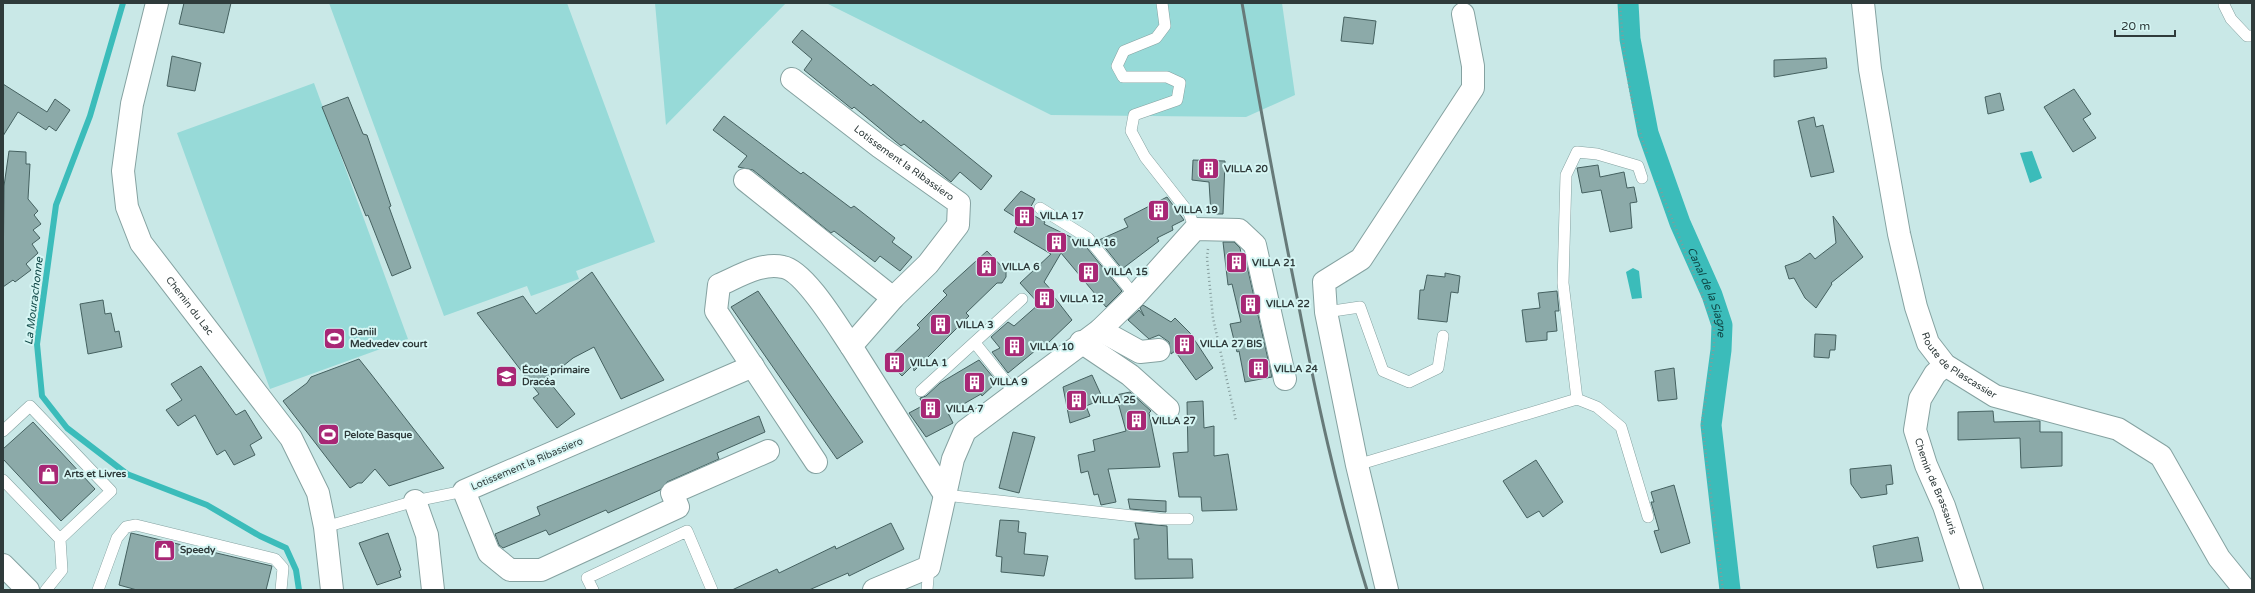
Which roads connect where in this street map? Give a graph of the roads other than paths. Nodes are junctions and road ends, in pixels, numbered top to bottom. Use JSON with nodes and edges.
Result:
{"nodes":[{"id":1,"x":157,"y":3,"type":"edge"},
{"id":2,"x":1162,"y":3,"type":"edge"},
{"id":3,"x":1863,"y":3,"type":"edge"},
{"id":4,"x":2224,"y":6,"type":"dead end"},
{"id":5,"x":1463,"y":14,"type":"dead end"},
{"id":6,"x":2252,"y":36,"type":"edge"},
{"id":7,"x":792,"y":79,"type":"dead end"},
{"id":8,"x":1642,"y":178,"type":"dead end"},
{"id":9,"x":745,"y":180,"type":"dead end"},
{"id":10,"x":1040,"y":208,"type":"dead end"},
{"id":11,"x":1203,"y":229,"type":"junction"},
{"id":12,"x":1135,"y":296,"type":"junction"},
{"id":13,"x":893,"y":298,"type":"junction"},
{"id":14,"x":1022,"y":299,"type":"dead end"},
{"id":15,"x":1326,"y":312,"type":"junction"},
{"id":16,"x":1100,"y":330,"type":"junction"},
{"id":17,"x":1443,"y":336,"type":"dead end"},
{"id":18,"x":1081,"y":342,"type":"junction"},
{"id":19,"x":975,"y":343,"type":"junction"},
{"id":20,"x":851,"y":346,"type":"junction"},
{"id":21,"x":1158,"y":350,"type":"dead end"},
{"id":22,"x":1945,"y":365,"type":"junction"},
{"id":23,"x":753,"y":366,"type":"junction"},
{"id":24,"x":1285,"y":379,"type":"dead end"},
{"id":25,"x":922,"y":391,"type":"dead end"},
{"id":26,"x":1014,"y":393,"type":"junction"},
{"id":27,"x":1577,"y":399,"type":"junction"},
{"id":28,"x":1168,"y":409,"type":"dead end"},
{"id":29,"x":3,"y":431,"type":"edge"},
{"id":30,"x":768,"y":451,"type":"dead end"},
{"id":31,"x":816,"y":462,"type":"dead end"},
{"id":32,"x":1357,"y":465,"type":"junction"},
{"id":33,"x":3,"y":480,"type":"edge"},
{"id":34,"x":464,"y":491,"type":"junction"},
{"id":35,"x":945,"y":496,"type":"junction"},
{"id":36,"x":415,"y":500,"type":"junction"},
{"id":37,"x":1648,"y":517,"type":"dead end"},
{"id":38,"x":1188,"y":519,"type":"dead end"},
{"id":39,"x":325,"y":527,"type":"junction"},
{"id":40,"x":60,"y":539,"type":"junction"},
{"id":41,"x":3,"y":565,"type":"edge"},
{"id":42,"x":929,"y":567,"type":"junction"},
{"id":43,"x":28,"y":590,"type":"edge"},
{"id":44,"x":46,"y":590,"type":"edge"},
{"id":45,"x":98,"y":590,"type":"edge"},
{"id":46,"x":281,"y":590,"type":"edge"},
{"id":47,"x":332,"y":590,"type":"edge"},
{"id":48,"x":433,"y":590,"type":"edge"},
{"id":49,"x":593,"y":590,"type":"edge"},
{"id":50,"x":712,"y":590,"type":"edge"},
{"id":51,"x":874,"y":590,"type":"edge"},
{"id":52,"x":927,"y":590,"type":"edge"},
{"id":53,"x":1387,"y":590,"type":"edge"},
{"id":54,"x":1972,"y":590,"type":"edge"},
{"id":55,"x":2245,"y":590,"type":"edge"}],
"edges":[{"from":1,"to":39,"type":"street","name":"Chemin du Lac"},
{"from":2,"to":11,"type":"lane"},
{"from":3,"to":22,"type":"street","name":"Route de Plascassier"},
{"from":4,"to":6,"type":"lane"},
{"from":5,"to":15,"type":"street"},
{"from":7,"to":13,"type":"street","name":"Lotissement la Ribassiero"},
{"from":8,"to":27,"type":"lane"},
{"from":9,"to":13,"type":"street"},
{"from":10,"to":12,"type":"lane"},
{"from":11,"to":12,"type":"street"},
{"from":11,"to":24,"type":"street"},
{"from":12,"to":16,"type":"street"},
{"from":13,"to":20,"type":"street","name":"Lotissement la Ribassiero"},
{"from":14,"to":19,"type":"lane"},
{"from":15,"to":17,"type":"lane"},
{"from":15,"to":32,"type":"street"},
{"from":16,"to":18,"type":"street"},
{"from":16,"to":21,"type":"street"},
{"from":18,"to":26,"type":"street"},
{"from":18,"to":28,"type":"street"},
{"from":19,"to":25,"type":"lane"},
{"from":19,"to":26,"type":"lane"},
{"from":20,"to":23,"type":"street"},
{"from":20,"to":35,"type":"street"},
{"from":22,"to":54,"type":"street","name":"Chemin de Brassauris"},
{"from":22,"to":55,"type":"street","name":"Route de Plascassier"},
{"from":23,"to":31,"type":"street"},
{"from":23,"to":34,"type":"street","name":"Lotissement la Ribassiero"},
{"from":26,"to":35,"type":"street"},
{"from":27,"to":32,"type":"lane"},
{"from":27,"to":37,"type":"lane"},
{"from":29,"to":40,"type":"lane"},
{"from":30,"to":34,"type":"street","name":"Lotissement la Ribassiero"},
{"from":32,"to":53,"type":"street"},
{"from":33,"to":40,"type":"lane"},
{"from":34,"to":36,"type":"lane"},
{"from":35,"to":38,"type":"lane"},
{"from":35,"to":42,"type":"street"},
{"from":36,"to":39,"type":"lane"},
{"from":36,"to":48,"type":"street"},
{"from":39,"to":47,"type":"street","name":"Chemin du Lac"},
{"from":40,"to":44,"type":"lane"},
{"from":41,"to":43,"type":"street"},
{"from":42,"to":51,"type":"street"},
{"from":42,"to":52,"type":"lane"},
{"from":45,"to":46,"type":"lane"},
{"from":49,"to":50,"type":"lane"}]}
